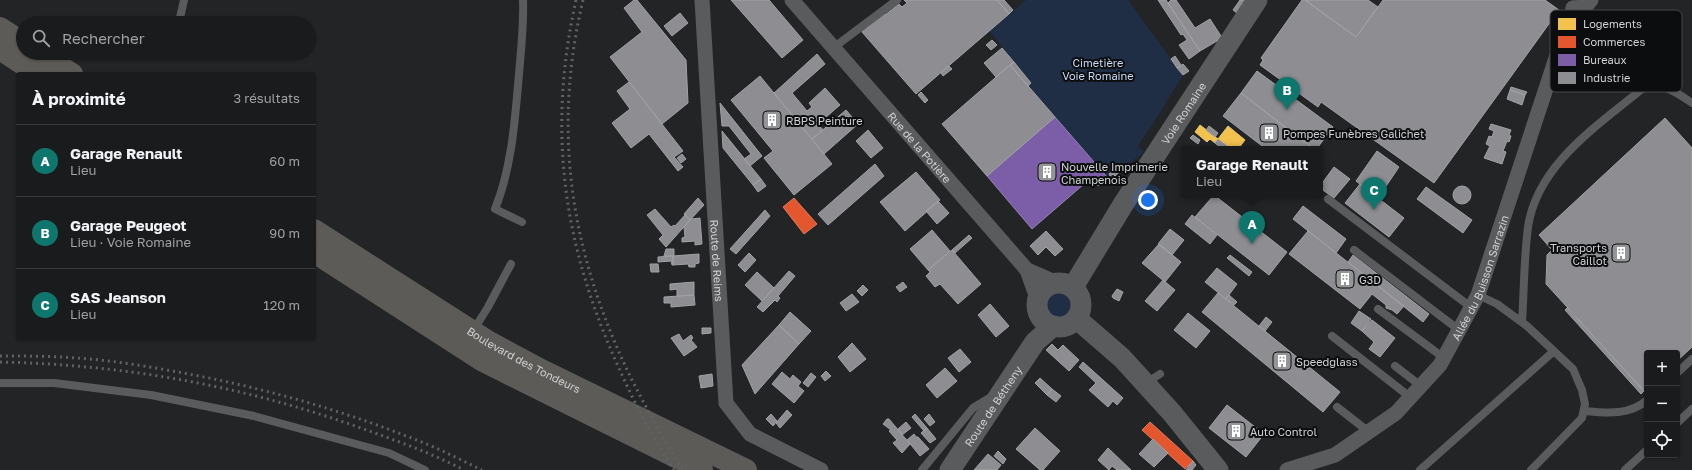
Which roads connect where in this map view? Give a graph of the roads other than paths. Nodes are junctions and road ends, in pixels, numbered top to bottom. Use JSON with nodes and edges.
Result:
{"nodes":[{"id":1,"x":184,"y":0,"type":"edge"},
{"id":2,"x":523,"y":0,"type":"edge"},
{"id":3,"x":702,"y":0,"type":"edge"},
{"id":4,"x":792,"y":0,"type":"edge"},
{"id":5,"x":897,"y":0,"type":"edge"},
{"id":6,"x":1257,"y":0,"type":"edge"},
{"id":7,"x":1591,"y":0,"type":"edge"},
{"id":8,"x":1570,"y":4,"type":"edge"},
{"id":9,"x":180,"y":16,"type":"edge"},
{"id":10,"x":0,"y":28,"type":"edge"},
{"id":11,"x":16,"y":38,"type":"edge"},
{"id":12,"x":833,"y":48,"type":"junction"},
{"id":13,"x":0,"y":50,"type":"edge"},
{"id":14,"x":50,"y":60,"type":"edge"},
{"id":15,"x":35,"y":72,"type":"edge"},
{"id":16,"x":69,"y":72,"type":"edge"},
{"id":17,"x":1550,"y":76,"type":"edge"},
{"id":18,"x":1638,"y":92,"type":"edge"},
{"id":19,"x":1673,"y":92,"type":"edge"},
{"id":20,"x":1692,"y":103,"type":"edge"},
{"id":21,"x":1328,"y":199,"type":"dead end"},
{"id":22,"x":522,"y":222,"type":"dead end"},
{"id":23,"x":316,"y":231,"type":"edge"},
{"id":24,"x":1354,"y":250,"type":"dead end"},
{"id":25,"x":316,"y":253,"type":"edge"},
{"id":26,"x":511,"y":264,"type":"dead end"},
{"id":27,"x":1027,"y":270,"type":"junction"},
{"id":28,"x":1065,"y":285,"type":"junction"},
{"id":29,"x":1475,"y":301,"type":"junction"},
{"id":30,"x":1378,"y":309,"type":"dead end"},
{"id":31,"x":1044,"y":314,"type":"junction"},
{"id":32,"x":1077,"y":319,"type":"junction"},
{"id":33,"x":1522,"y":322,"type":"junction"},
{"id":34,"x":1459,"y":330,"type":"junction"},
{"id":35,"x":472,"y":331,"type":"junction"},
{"id":36,"x":1332,"y":336,"type":"dead end"},
{"id":37,"x":1554,"y":351,"type":"junction"},
{"id":38,"x":1444,"y":358,"type":"junction"},
{"id":39,"x":1692,"y":359,"type":"edge"},
{"id":40,"x":1395,"y":366,"type":"dead end"},
{"id":41,"x":1680,"y":369,"type":"edge"},
{"id":42,"x":0,"y":383,"type":"edge"},
{"id":43,"x":1421,"y":386,"type":"junction"},
{"id":44,"x":1002,"y":390,"type":"junction"},
{"id":45,"x":1410,"y":397,"type":"junction"},
{"id":46,"x":1644,"y":403,"type":"edge"},
{"id":47,"x":1337,"y":407,"type":"dead end"},
{"id":48,"x":1692,"y":409,"type":"edge"},
{"id":49,"x":1584,"y":411,"type":"junction"},
{"id":50,"x":1680,"y":419,"type":"edge"},
{"id":51,"x":1369,"y":432,"type":"junction"},
{"id":52,"x":1644,"y":453,"type":"edge"},
{"id":53,"x":425,"y":470,"type":"edge"},
{"id":54,"x":702,"y":470,"type":"edge"},
{"id":55,"x":746,"y":470,"type":"edge"},
{"id":56,"x":821,"y":470,"type":"edge"},
{"id":57,"x":922,"y":470,"type":"edge"},
{"id":58,"x":950,"y":470,"type":"edge"},
{"id":59,"x":1218,"y":470,"type":"edge"},
{"id":60,"x":1287,"y":470,"type":"edge"},
{"id":61,"x":1420,"y":470,"type":"edge"},
{"id":62,"x":1531,"y":470,"type":"edge"},
{"id":63,"x":1625,"y":470,"type":"edge"}],
"edges":[{"from":1,"to":9,"type":"lane"},
{"from":2,"to":22,"type":"lane"},
{"from":3,"to":56,"type":"street","name":"Route de Reims"},
{"from":4,"to":12,"type":"street","name":"Rue de la Potière"},
{"from":5,"to":12,"type":"lane"},
{"from":6,"to":28,"type":"main road","name":"Voie Romaine"},
{"from":7,"to":8,"type":"street"},
{"from":10,"to":11,"type":"highway"},
{"from":12,"to":27,"type":"street","name":"Rue de la Potière"},
{"from":13,"to":15,"type":"highway"},
{"from":14,"to":16,"type":"highway"},
{"from":17,"to":29,"type":"street","name":"Allée du Buisson Sarrazin"},
{"from":18,"to":33,"type":"lane"},
{"from":19,"to":20,"type":"lane"},
{"from":21,"to":29,"type":"lane"},
{"from":23,"to":35,"type":"highway","name":"Boulevard des Tondeurs"},
{"from":24,"to":34,"type":"lane"},
{"from":25,"to":54,"type":"highway","name":"Boulevard des Tondeurs"},
{"from":26,"to":35,"type":"lane"},
{"from":27,"to":28,"type":"street","name":"Rue de la Potière"},
{"from":27,"to":31,"type":"street"},
{"from":28,"to":31,"type":"main road"},
{"from":28,"to":32,"type":"main road"},
{"from":29,"to":33,"type":"lane"},
{"from":29,"to":34,"type":"street","name":"Allée du Buisson Sarrazin"},
{"from":30,"to":38,"type":"lane"},
{"from":31,"to":32,"type":"main road"},
{"from":31,"to":44,"type":"main road","name":"Route de Bétheny"},
{"from":32,"to":59,"type":"main road"},
{"from":33,"to":37,"type":"lane"},
{"from":34,"to":38,"type":"street","name":"Allée du Buisson Sarrazin"},
{"from":35,"to":55,"type":"highway","name":"Boulevard des Tondeurs"},
{"from":36,"to":45,"type":"lane"},
{"from":37,"to":49,"type":"lane"},
{"from":37,"to":61,"type":"lane"},
{"from":38,"to":43,"type":"street","name":"Allée du Buisson Sarrazin"},
{"from":39,"to":41,"type":"lane"},
{"from":40,"to":43,"type":"lane"},
{"from":42,"to":53,"type":"lane"},
{"from":43,"to":45,"type":"street","name":"Allée du Buisson Sarrazin"},
{"from":44,"to":57,"type":"lane"},
{"from":44,"to":58,"type":"main road","name":"Route de Bétheny"},
{"from":45,"to":51,"type":"street","name":"Allée du Buisson Sarrazin"},
{"from":46,"to":49,"type":"lane"},
{"from":47,"to":51,"type":"lane"},
{"from":48,"to":50,"type":"lane"},
{"from":49,"to":62,"type":"lane"},
{"from":51,"to":60,"type":"street","name":"Allée du Buisson Sarrazin"},
{"from":52,"to":63,"type":"lane"}]}
